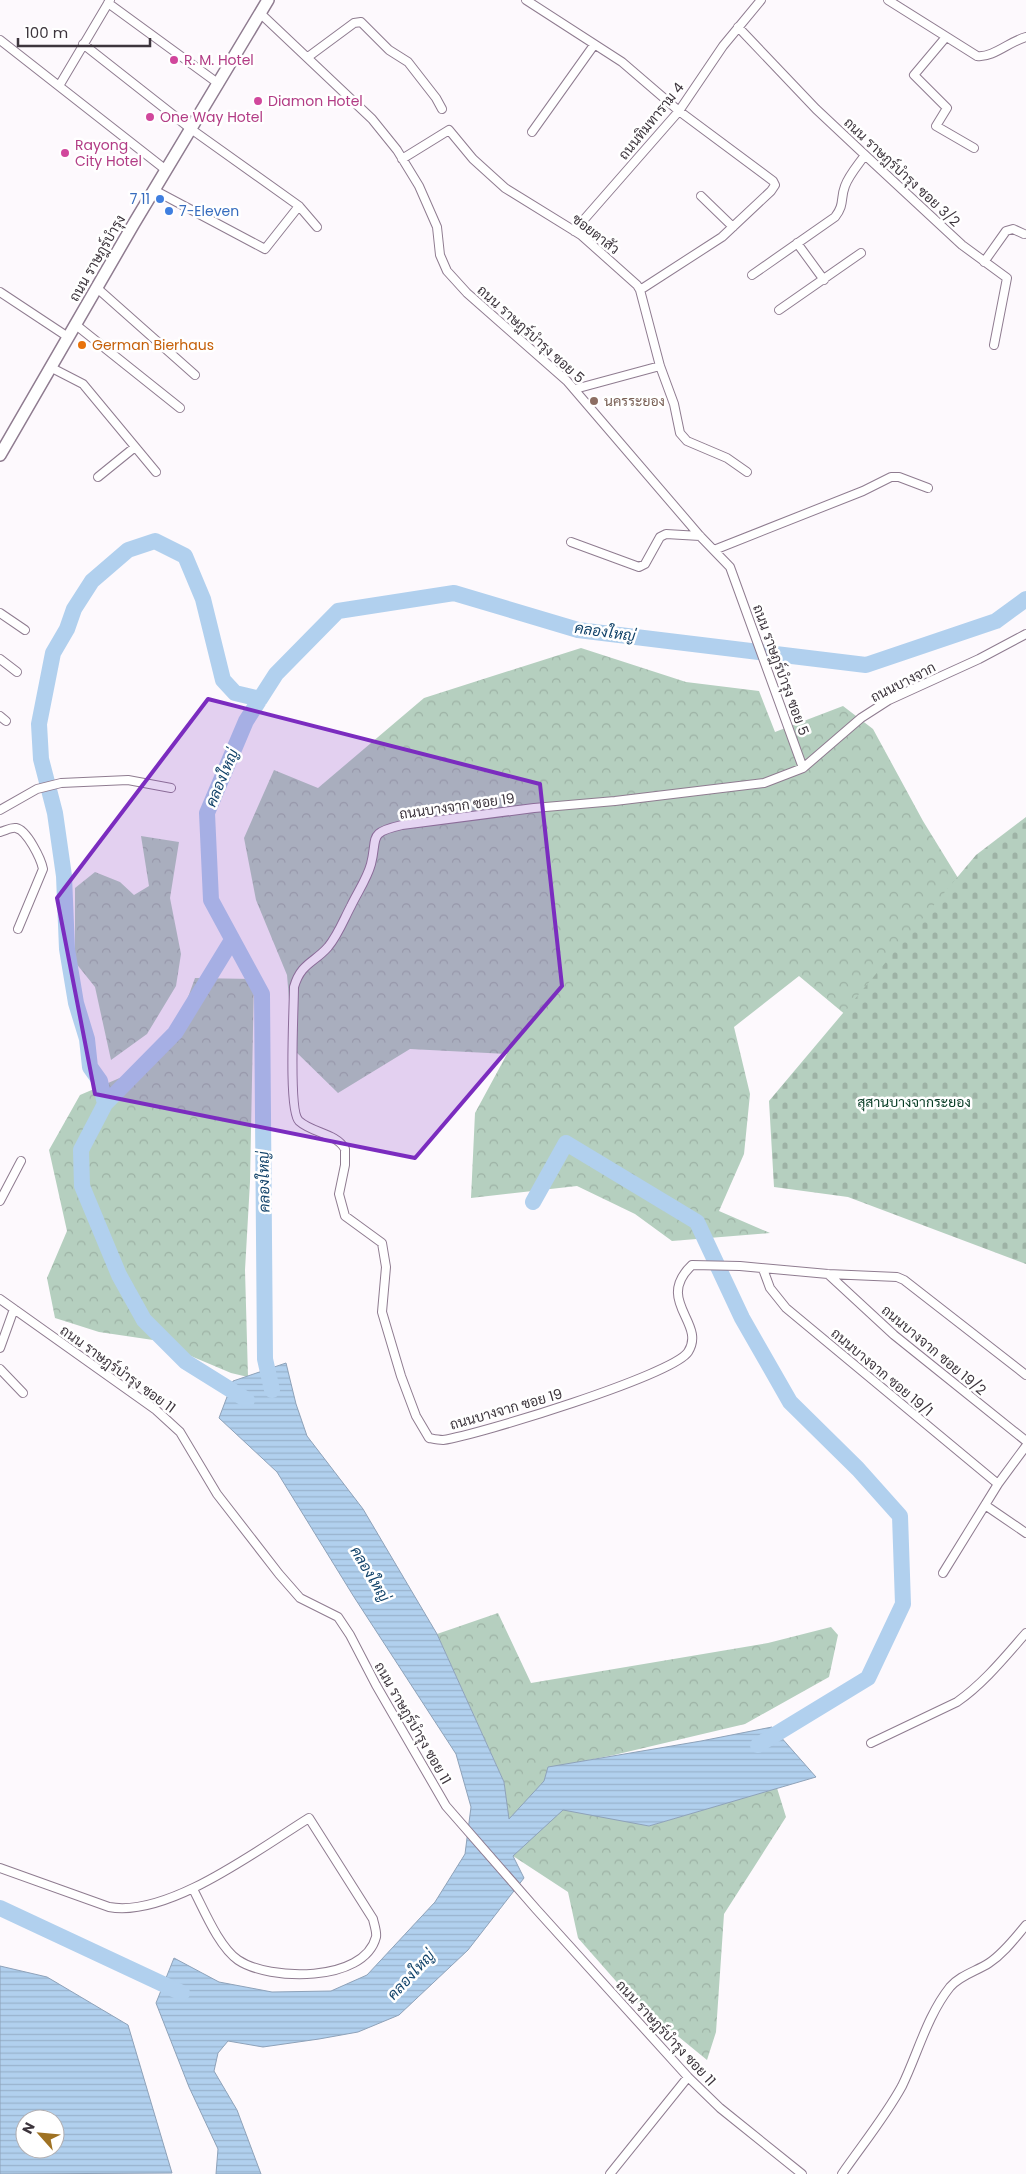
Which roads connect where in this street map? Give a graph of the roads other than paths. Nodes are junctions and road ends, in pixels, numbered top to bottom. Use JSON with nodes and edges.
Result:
{"nodes":[{"id":1,"x":268,"y":0,"type":"edge"},
{"id":2,"x":526,"y":0,"type":"edge"},
{"id":3,"x":761,"y":0,"type":"edge"},
{"id":4,"x":888,"y":0,"type":"edge"},
{"id":5,"x":109,"y":1,"type":"edge"},
{"id":6,"x":261,"y":14,"type":"junction"},
{"id":7,"x":738,"y":27,"type":"junction"},
{"id":8,"x":1026,"y":37,"type":"edge"},
{"id":9,"x":946,"y":38,"type":"junction"},
{"id":10,"x":0,"y":40,"type":"edge"},
{"id":11,"x":83,"y":44,"type":"junction"},
{"id":12,"x":594,"y":45,"type":"junction"},
{"id":13,"x":308,"y":57,"type":"junction"},
{"id":14,"x":219,"y":84,"type":"junction"},
{"id":15,"x":59,"y":86,"type":"junction"},
{"id":16,"x":442,"y":109,"type":"dead end"},
{"id":17,"x":679,"y":110,"type":"junction"},
{"id":18,"x":191,"y":129,"type":"junction"},
{"id":19,"x":532,"y":132,"type":"dead end"},
{"id":20,"x":974,"y":148,"type":"dead end"},
{"id":21,"x":865,"y":155,"type":"junction"},
{"id":22,"x":402,"y":159,"type":"junction"},
{"id":23,"x":166,"y":170,"type":"junction"},
{"id":24,"x":154,"y":190,"type":"junction"},
{"id":25,"x":702,"y":196,"type":"dead end"},
{"id":26,"x":299,"y":206,"type":"junction"},
{"id":27,"x":317,"y":227,"type":"dead end"},
{"id":28,"x":733,"y":227,"type":"junction"},
{"id":29,"x":574,"y":231,"type":"junction"},
{"id":30,"x":1024,"y":234,"type":"dead end"},
{"id":31,"x":797,"y":243,"type":"junction"},
{"id":32,"x":861,"y":254,"type":"dead end"},
{"id":33,"x":984,"y":262,"type":"junction"},
{"id":34,"x":752,"y":274,"type":"dead end"},
{"id":35,"x":824,"y":280,"type":"junction"},
{"id":36,"x":96,"y":288,"type":"junction"},
{"id":37,"x":640,"y":290,"type":"junction"},
{"id":38,"x":0,"y":292,"type":"edge"},
{"id":39,"x":779,"y":310,"type":"dead end"},
{"id":40,"x":76,"y":325,"type":"junction"},
{"id":41,"x":68,"y":337,"type":"junction"},
{"id":42,"x":994,"y":345,"type":"dead end"},
{"id":43,"x":660,"y":366,"type":"junction"},
{"id":44,"x":50,"y":367,"type":"junction"},
{"id":45,"x":196,"y":375,"type":"dead end"},
{"id":46,"x":575,"y":390,"type":"junction"},
{"id":47,"x":180,"y":408,"type":"dead end"},
{"id":48,"x":135,"y":447,"type":"junction"},
{"id":49,"x":0,"y":455,"type":"edge"},
{"id":50,"x":156,"y":472,"type":"dead end"},
{"id":51,"x":747,"y":472,"type":"dead end"},
{"id":52,"x":98,"y":477,"type":"dead end"},
{"id":53,"x":928,"y":488,"type":"dead end"},
{"id":54,"x":700,"y":536,"type":"junction"},
{"id":55,"x":571,"y":542,"type":"dead end"},
{"id":56,"x":714,"y":550,"type":"junction"},
{"id":57,"x":0,"y":613,"type":"edge"},
{"id":58,"x":25,"y":630,"type":"dead end"},
{"id":59,"x":1026,"y":634,"type":"edge"},
{"id":60,"x":0,"y":659,"type":"edge"},
{"id":61,"x":17,"y":672,"type":"dead end"},
{"id":62,"x":803,"y":768,"type":"junction"},
{"id":63,"x":171,"y":788,"type":"dead end"},
{"id":64,"x":0,"y":810,"type":"edge"},
{"id":65,"x":0,"y":832,"type":"edge"},
{"id":66,"x":18,"y":930,"type":"dead end"},
{"id":67,"x":21,"y":1161,"type":"dead end"},
{"id":68,"x":0,"y":1201,"type":"edge"},
{"id":69,"x":763,"y":1269,"type":"junction"},
{"id":70,"x":828,"y":1274,"type":"junction"},
{"id":71,"x":0,"y":1299,"type":"edge"},
{"id":72,"x":14,"y":1309,"type":"junction"},
{"id":73,"x":0,"y":1348,"type":"edge"},
{"id":74,"x":0,"y":1369,"type":"edge"},
{"id":75,"x":1026,"y":1375,"type":"edge"},
{"id":76,"x":23,"y":1393,"type":"dead end"},
{"id":77,"x":1026,"y":1441,"type":"edge"},
{"id":78,"x":1026,"y":1446,"type":"edge"},
{"id":79,"x":998,"y":1484,"type":"junction"},
{"id":80,"x":985,"y":1505,"type":"junction"},
{"id":81,"x":1026,"y":1533,"type":"edge"},
{"id":82,"x":944,"y":1573,"type":"dead end"},
{"id":83,"x":1026,"y":1633,"type":"edge"},
{"id":84,"x":871,"y":1743,"type":"dead end"},
{"id":85,"x":0,"y":1868,"type":"edge"},
{"id":86,"x":193,"y":1889,"type":"junction"},
{"id":87,"x":1026,"y":1925,"type":"edge"},
{"id":88,"x":688,"y":2077,"type":"junction"},
{"id":89,"x":610,"y":2174,"type":"edge"},
{"id":90,"x":802,"y":2174,"type":"edge"},
{"id":91,"x":842,"y":2174,"type":"edge"}],
"edges":[{"from":1,"to":6,"type":"street","name":"ถนน ราษฎร์บำรุง"},
{"from":2,"to":12,"type":"street"},
{"from":3,"to":7,"type":"street","name":"ถนนทิมทาราม 4"},
{"from":4,"to":9,"type":"street"},
{"from":5,"to":11,"type":"street"},
{"from":5,"to":14,"type":"street"},
{"from":6,"to":13,"type":"street","name":"ถนน ราษฎร์บำรุง ซอย 5"},
{"from":6,"to":14,"type":"street","name":"ถนน ราษฎร์บำรุง"},
{"from":7,"to":17,"type":"street","name":"ถนนทิมทาราม 4"},
{"from":7,"to":21,"type":"street","name":"ถนน ราษฎร์บำรุง ซอย 3/2"},
{"from":8,"to":9,"type":"street"},
{"from":9,"to":20,"type":"street"},
{"from":10,"to":15,"type":"street"},
{"from":11,"to":15,"type":"street"},
{"from":11,"to":18,"type":"street"},
{"from":12,"to":17,"type":"street"},
{"from":12,"to":19,"type":"street"},
{"from":13,"to":16,"type":"street"},
{"from":13,"to":22,"type":"street","name":"ถนน ราษฎร์บำรุง ซอย 5"},
{"from":14,"to":18,"type":"street","name":"ถนน ราษฎร์บำรุง"},
{"from":15,"to":23,"type":"street"},
{"from":17,"to":28,"type":"street"},
{"from":17,"to":29,"type":"street","name":"ถนนทิมทาราม 4"},
{"from":18,"to":23,"type":"street","name":"ถนน ราษฎร์บำรุง"},
{"from":18,"to":26,"type":"street"},
{"from":21,"to":31,"type":"street"},
{"from":21,"to":33,"type":"street","name":"ถนน ราษฎร์บำรุง ซอย 3/2"},
{"from":22,"to":29,"type":"street","name":"ซอยตาสัว"},
{"from":22,"to":46,"type":"street","name":"ถนน ราษฎร์บำรุง ซอย 5"},
{"from":23,"to":24,"type":"street","name":"ถนน ราษฎร์บำรุง"},
{"from":24,"to":26,"type":"street"},
{"from":24,"to":36,"type":"street","name":"ถนน ราษฎร์บำรุง"},
{"from":25,"to":28,"type":"street"},
{"from":26,"to":27,"type":"street"},
{"from":28,"to":37,"type":"street"},
{"from":29,"to":37,"type":"street","name":"ซอยตาสัว"},
{"from":30,"to":33,"type":"street"},
{"from":31,"to":34,"type":"street"},
{"from":31,"to":35,"type":"street"},
{"from":32,"to":35,"type":"street"},
{"from":33,"to":42,"type":"street","name":"ถนน ราษฎร์บำรุง ซอย 3/2"},
{"from":35,"to":39,"type":"street"},
{"from":36,"to":40,"type":"street","name":"ถนน ราษฎร์บำรุง"},
{"from":36,"to":45,"type":"street"},
{"from":37,"to":43,"type":"street","name":"ซอยตาสัว"},
{"from":38,"to":41,"type":"street"},
{"from":40,"to":41,"type":"street","name":"ถนน ราษฎร์บำรุง"},
{"from":40,"to":47,"type":"street"},
{"from":41,"to":44,"type":"street","name":"ถนน ราษฎร์บำรุง"},
{"from":43,"to":46,"type":"street"},
{"from":43,"to":51,"type":"street","name":"ซอยตาสัว"},
{"from":44,"to":48,"type":"street"},
{"from":44,"to":49,"type":"street","name":"ถนน ราษฎร์บำรุง"},
{"from":46,"to":54,"type":"street","name":"ถนน ราษฎร์บำรุง ซอย 5"},
{"from":48,"to":50,"type":"street"},
{"from":48,"to":52,"type":"street"},
{"from":53,"to":56,"type":"street"},
{"from":54,"to":55,"type":"street"},
{"from":54,"to":56,"type":"street","name":"ถนน ราษฎร์บำรุง ซอย 5"},
{"from":56,"to":62,"type":"street","name":"ถนน ราษฎร์บำรุง ซอย 5"},
{"from":57,"to":58,"type":"street"},
{"from":59,"to":62,"type":"street","name":"ถนนบางจาก"},
{"from":60,"to":61,"type":"street"},
{"from":62,"to":69,"type":"street","name":"ถนนบางจาก ซอย 19"},
{"from":63,"to":64,"type":"street"},
{"from":65,"to":66,"type":"street"},
{"from":67,"to":68,"type":"street"},
{"from":69,"to":70,"type":"street","name":"ถนนบางจาก ซอย 19"},
{"from":69,"to":79,"type":"street","name":"ถนนบางจาก ซอย 19/1"},
{"from":70,"to":75,"type":"street","name":"ถนนบางจาก ซอย 19"},
{"from":70,"to":77,"type":"street","name":"ถนนบางจาก ซอย 19/2"},
{"from":71,"to":72,"type":"street","name":"ถนน ราษฎร์บำรุง ซอย 11"},
{"from":72,"to":73,"type":"street"},
{"from":72,"to":88,"type":"street","name":"ถนน ราษฎร์บำรุง ซอย 11"},
{"from":74,"to":76,"type":"street"},
{"from":78,"to":79,"type":"street"},
{"from":79,"to":80,"type":"street"},
{"from":80,"to":81,"type":"street"},
{"from":80,"to":82,"type":"street"},
{"from":83,"to":84,"type":"street"},
{"from":85,"to":86,"type":"street"},
{"from":86,"to":86,"type":"street"},
{"from":87,"to":91,"type":"street"},
{"from":88,"to":89,"type":"street"},
{"from":88,"to":90,"type":"street","name":"ถนน ราษฎร์บำรุง ซอย 11"}]}
